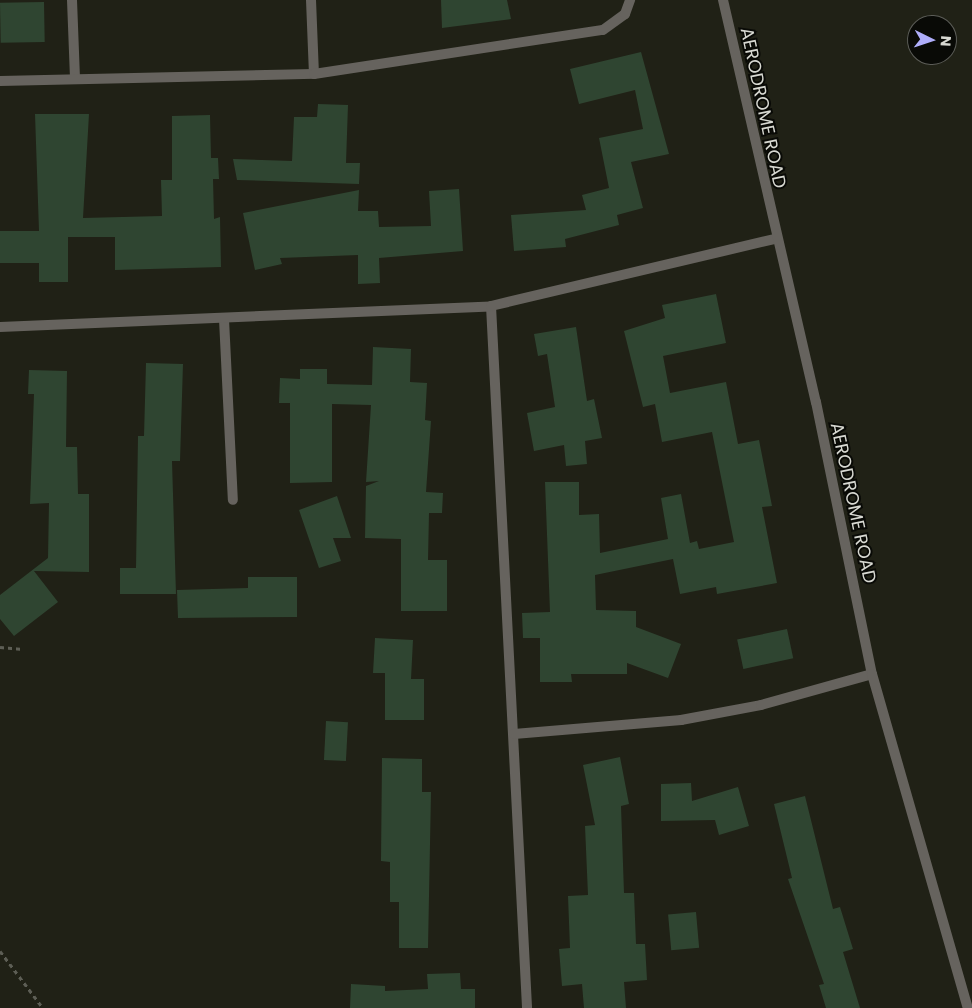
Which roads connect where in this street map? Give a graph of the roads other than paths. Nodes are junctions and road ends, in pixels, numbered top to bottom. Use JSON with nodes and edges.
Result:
{"nodes":[{"id":1,"x":72,"y":0,"type":"edge"},
{"id":2,"x":311,"y":0,"type":"edge"},
{"id":3,"x":630,"y":0,"type":"edge"},
{"id":4,"x":723,"y":0,"type":"edge"},
{"id":5,"x":314,"y":74,"type":"junction"},
{"id":6,"x":75,"y":78,"type":"junction"},
{"id":7,"x":0,"y":81,"type":"edge"},
{"id":8,"x":775,"y":239,"type":"junction"},
{"id":9,"x":492,"y":306,"type":"junction"},
{"id":10,"x":224,"y":318,"type":"junction"},
{"id":11,"x":0,"y":327,"type":"edge"},
{"id":12,"x":233,"y":500,"type":"dead end"},
{"id":13,"x":872,"y":674,"type":"junction"},
{"id":14,"x":514,"y":734,"type":"junction"},
{"id":15,"x":527,"y":1008,"type":"edge"},
{"id":16,"x":968,"y":1008,"type":"edge"}],
"edges":[{"from":1,"to":6,"type":"street"},
{"from":2,"to":5,"type":"street"},
{"from":3,"to":5,"type":"street"},
{"from":4,"to":8,"type":"street","name":"AERODROME ROAD"},
{"from":5,"to":6,"type":"street"},
{"from":6,"to":7,"type":"street"},
{"from":8,"to":9,"type":"street"},
{"from":8,"to":13,"type":"street","name":"AERODROME ROAD"},
{"from":9,"to":10,"type":"street"},
{"from":9,"to":14,"type":"street"},
{"from":10,"to":11,"type":"street"},
{"from":10,"to":12,"type":"street"},
{"from":13,"to":14,"type":"street"},
{"from":13,"to":16,"type":"street","name":"AERODROME ROAD"},
{"from":14,"to":15,"type":"street"}]}
